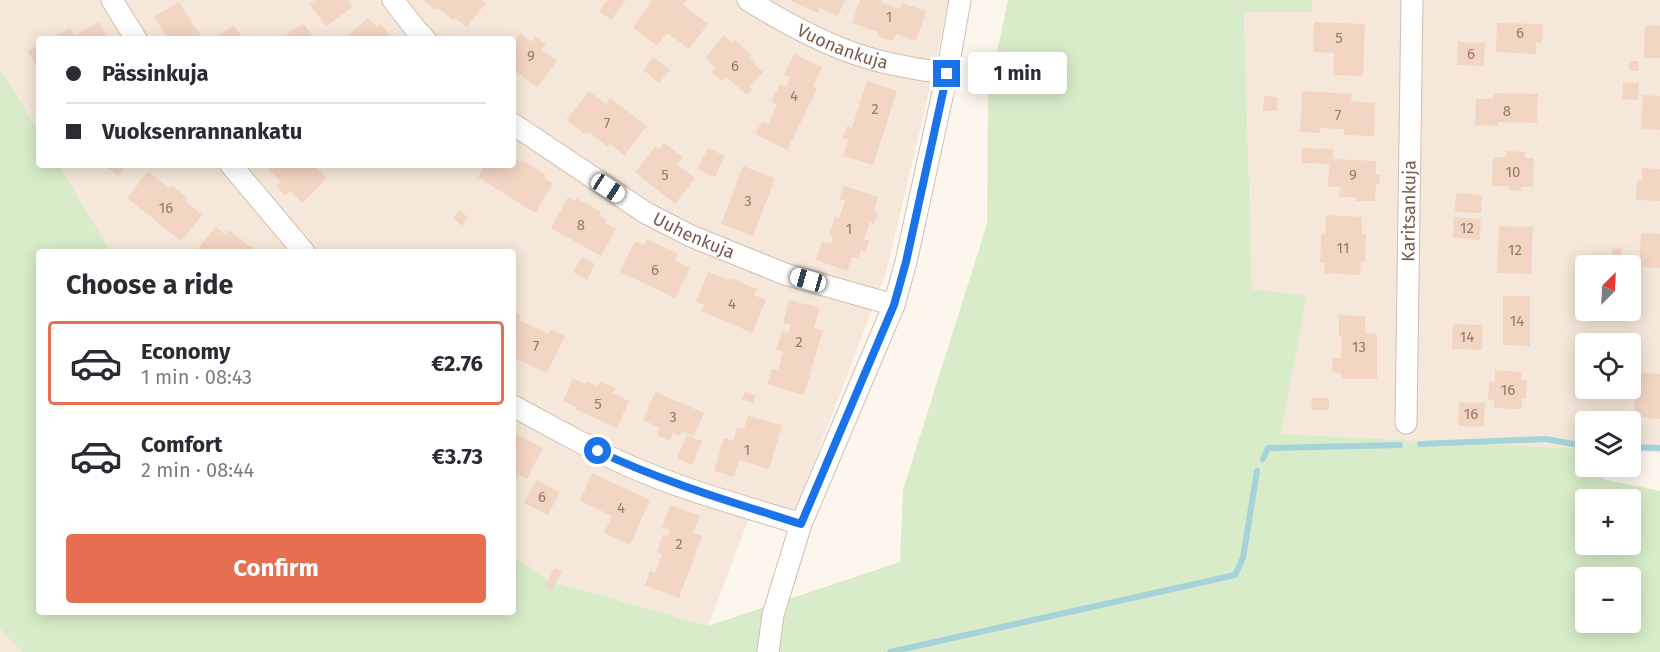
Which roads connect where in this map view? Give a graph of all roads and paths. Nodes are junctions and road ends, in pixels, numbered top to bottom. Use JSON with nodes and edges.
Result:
{"nodes":[{"id":1,"x":112,"y":0,"type":"edge"},
{"id":2,"x":393,"y":0,"type":"edge"},
{"id":3,"x":748,"y":0,"type":"edge"},
{"id":4,"x":960,"y":0,"type":"edge"},
{"id":5,"x":1412,"y":0,"type":"edge"},
{"id":6,"x":134,"y":36,"type":"edge"},
{"id":7,"x":423,"y":36,"type":"edge"},
{"id":8,"x":947,"y":74,"type":"junction"},
{"id":9,"x":516,"y":126,"type":"edge"},
{"id":10,"x":234,"y":168,"type":"edge"},
{"id":11,"x":301,"y":249,"type":"edge"},
{"id":12,"x":894,"y":305,"type":"junction"},
{"id":13,"x":516,"y":408,"type":"edge"},
{"id":14,"x":1407,"y":423,"type":"dead end"},
{"id":15,"x":801,"y":524,"type":"junction"},
{"id":16,"x":768,"y":652,"type":"edge"}],
"edges":[{"from":1,"to":6,"type":"street"},
{"from":2,"to":7,"type":"street"},
{"from":3,"to":8,"type":"street","name":"Vuonankuja"},
{"from":4,"to":8,"type":"street"},
{"from":5,"to":14,"type":"street","name":"Karitsankuja"},
{"from":8,"to":12,"type":"street"},
{"from":9,"to":12,"type":"street","name":"Uuhenkuja"},
{"from":10,"to":11,"type":"street"},
{"from":12,"to":15,"type":"street"},
{"from":13,"to":15,"type":"street"},
{"from":15,"to":16,"type":"street"}]}
